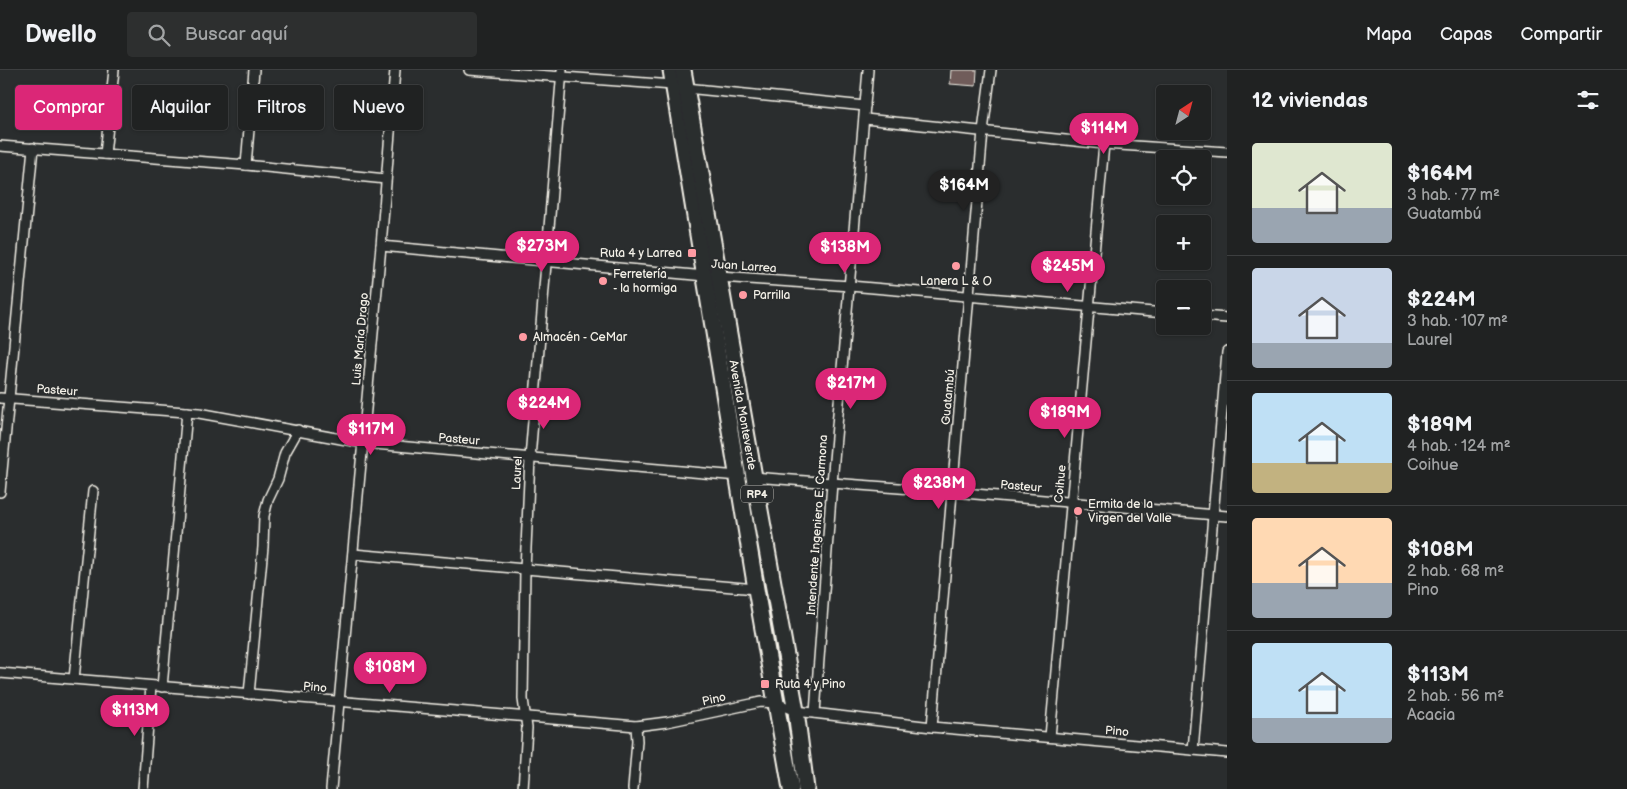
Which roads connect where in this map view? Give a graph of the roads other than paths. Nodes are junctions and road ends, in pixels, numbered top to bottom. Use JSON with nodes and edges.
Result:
{"nodes":[{"id":1,"x":114,"y":70,"type":"edge"},
{"id":2,"x":254,"y":70,"type":"edge"},
{"id":3,"x":395,"y":70,"type":"edge"},
{"id":4,"x":469,"y":70,"type":"edge"},
{"id":5,"x":683,"y":70,"type":"edge"},
{"id":6,"x":868,"y":70,"type":"edge"},
{"id":7,"x":991,"y":70,"type":"edge"},
{"id":8,"x":562,"y":74,"type":"edge"},
{"id":9,"x":677,"y":81,"type":"edge"},
{"id":10,"x":865,"y":106,"type":"junction"},
{"id":11,"x":865,"y":119,"type":"junction"},
{"id":12,"x":983,"y":131,"type":"junction"},
{"id":13,"x":1104,"y":144,"type":"junction"},
{"id":14,"x":0,"y":146,"type":"edge"},
{"id":15,"x":33,"y":148,"type":"junction"},
{"id":16,"x":1227,"y":152,"type":"edge"},
{"id":17,"x":104,"y":154,"type":"junction"},
{"id":18,"x":246,"y":165,"type":"junction"},
{"id":19,"x":386,"y":179,"type":"junction"},
{"id":20,"x":381,"y":246,"type":"junction"},
{"id":21,"x":545,"y":261,"type":"junction"},
{"id":22,"x":712,"y":276,"type":"junction"},
{"id":23,"x":850,"y":286,"type":"junction"},
{"id":24,"x":969,"y":296,"type":"junction"},
{"id":25,"x":1089,"y":307,"type":"junction"},
{"id":26,"x":1156,"y":312,"type":"edge"},
{"id":27,"x":1211,"y":317,"type":"edge"},
{"id":28,"x":1227,"y":318,"type":"edge"},
{"id":29,"x":1227,"y":352,"type":"edge"},
{"id":30,"x":4,"y":398,"type":"edge"},
{"id":31,"x":187,"y":412,"type":"junction"},
{"id":32,"x":298,"y":430,"type":"junction"},
{"id":33,"x":363,"y":443,"type":"junction"},
{"id":34,"x":530,"y":458,"type":"junction"},
{"id":35,"x":738,"y":476,"type":"junction"},
{"id":36,"x":754,"y":477,"type":"junction"},
{"id":37,"x":832,"y":484,"type":"junction"},
{"id":38,"x":93,"y":490,"type":"dead end"},
{"id":39,"x":0,"y":492,"type":"edge"},
{"id":40,"x":952,"y":492,"type":"junction"},
{"id":41,"x":1071,"y":503,"type":"junction"},
{"id":42,"x":1213,"y":515,"type":"junction"},
{"id":43,"x":1227,"y":516,"type":"edge"},
{"id":44,"x":353,"y":554,"type":"junction"},
{"id":45,"x":525,"y":570,"type":"junction"},
{"id":46,"x":756,"y":589,"type":"junction"},
{"id":47,"x":0,"y":673,"type":"edge"},
{"id":48,"x":74,"y":679,"type":"junction"},
{"id":49,"x":151,"y":686,"type":"junction"},
{"id":50,"x":162,"y":687,"type":"junction"},
{"id":51,"x":249,"y":694,"type":"junction"},
{"id":52,"x":340,"y":702,"type":"junction"},
{"id":53,"x":776,"y":703,"type":"junction"},
{"id":54,"x":796,"y":711,"type":"junction"},
{"id":55,"x":815,"y":713,"type":"junction"},
{"id":56,"x":526,"y":717,"type":"junction"},
{"id":57,"x":636,"y":726,"type":"junction"},
{"id":58,"x":932,"y":727,"type":"junction"},
{"id":59,"x":1050,"y":737,"type":"junction"},
{"id":60,"x":1193,"y":750,"type":"junction"},
{"id":61,"x":1227,"y":753,"type":"edge"},
{"id":62,"x":143,"y":789,"type":"edge"},
{"id":63,"x":331,"y":789,"type":"edge"},
{"id":64,"x":523,"y":789,"type":"edge"},
{"id":65,"x":633,"y":789,"type":"edge"},
{"id":66,"x":791,"y":789,"type":"edge"},
{"id":67,"x":806,"y":789,"type":"edge"}],
"edges":[{"from":1,"to":17,"type":"street"},
{"from":2,"to":18,"type":"street"},
{"from":3,"to":19,"type":"street","name":"Luis María Drago"},
{"from":4,"to":8,"type":"street"},
{"from":5,"to":9,"type":"main road","name":"Avenida Monteverde","number":"RP4"},
{"from":6,"to":10,"type":"street","name":"Intendente Ingeniero E. Carmona"},
{"from":7,"to":12,"type":"street","name":"Guatambú"},
{"from":8,"to":9,"type":"street"},
{"from":8,"to":21,"type":"street","name":"Laurel"},
{"from":9,"to":10,"type":"street"},
{"from":9,"to":22,"type":"main road","name":"Avenida Monteverde","number":"RP4"},
{"from":10,"to":11,"type":"street","name":"Intendente Ingeniero E. Carmona"},
{"from":11,"to":12,"type":"street"},
{"from":11,"to":23,"type":"street","name":"Intendente Ingeniero E. Carmona"},
{"from":12,"to":13,"type":"street"},
{"from":12,"to":24,"type":"street","name":"Guatambú"},
{"from":13,"to":16,"type":"street"},
{"from":13,"to":25,"type":"street","name":"Coihue"},
{"from":14,"to":15,"type":"street"},
{"from":15,"to":17,"type":"street"},
{"from":15,"to":30,"type":"street"},
{"from":17,"to":18,"type":"street"},
{"from":18,"to":19,"type":"street"},
{"from":19,"to":20,"type":"street","name":"Luis María Drago"},
{"from":20,"to":21,"type":"street","name":"Juan Larrea"},
{"from":20,"to":33,"type":"street","name":"Luis María Drago"},
{"from":21,"to":22,"type":"street","name":"Juan Larrea"},
{"from":21,"to":34,"type":"street","name":"Laurel"},
{"from":22,"to":23,"type":"street","name":"Juan Larrea"},
{"from":22,"to":35,"type":"main road","name":"Avenida Monteverde","number":"RP4"},
{"from":22,"to":36,"type":"main road","name":"Avenida Monteverde","number":"RP4"},
{"from":23,"to":24,"type":"street","name":"Juan Larrea"},
{"from":23,"to":37,"type":"street","name":"Intendente Ingeniero E. Carmona"},
{"from":24,"to":25,"type":"street","name":"Juan Larrea"},
{"from":24,"to":40,"type":"street","name":"Guatambú"},
{"from":25,"to":26,"type":"street","name":"Juan Larrea"},
{"from":25,"to":41,"type":"street","name":"Coihue"},
{"from":27,"to":28,"type":"street"},
{"from":29,"to":42,"type":"street"},
{"from":30,"to":31,"type":"street","name":"Pasteur"},
{"from":30,"to":39,"type":"street"},
{"from":31,"to":32,"type":"street","name":"Pasteur"},
{"from":31,"to":50,"type":"street"},
{"from":32,"to":33,"type":"street","name":"Pasteur"},
{"from":32,"to":51,"type":"street"},
{"from":33,"to":34,"type":"street","name":"Pasteur"},
{"from":33,"to":44,"type":"street","name":"Luis María Drago"},
{"from":34,"to":35,"type":"street","name":"Pasteur"},
{"from":34,"to":45,"type":"street","name":"Laurel"},
{"from":35,"to":46,"type":"main road","name":"Avenida Monteverde","number":"RP4"},
{"from":36,"to":37,"type":"street","name":"Pasteur"},
{"from":36,"to":54,"type":"main road","name":"Avenida Monteverde","number":"RP4"},
{"from":37,"to":40,"type":"street","name":"Pasteur"},
{"from":37,"to":55,"type":"street","name":"Intendente Ingeniero E. Carmona"},
{"from":38,"to":48,"type":"street"},
{"from":40,"to":41,"type":"street","name":"Pasteur"},
{"from":40,"to":58,"type":"street","name":"Guatambú"},
{"from":41,"to":42,"type":"street","name":"Pasteur"},
{"from":41,"to":59,"type":"street","name":"Coihue"},
{"from":42,"to":43,"type":"street","name":"Pasteur"},
{"from":42,"to":60,"type":"street"},
{"from":44,"to":45,"type":"street"},
{"from":44,"to":52,"type":"street","name":"Luis María Drago"},
{"from":45,"to":46,"type":"street"},
{"from":45,"to":56,"type":"street","name":"Laurel"},
{"from":46,"to":53,"type":"main road","name":"Avenida Monteverde","number":"RP4"},
{"from":47,"to":48,"type":"street","name":"Pino"},
{"from":48,"to":49,"type":"street","name":"Pino"},
{"from":49,"to":50,"type":"street","name":"Pino"},
{"from":49,"to":62,"type":"street"},
{"from":50,"to":51,"type":"street","name":"Pino"},
{"from":51,"to":52,"type":"street","name":"Pino"},
{"from":52,"to":56,"type":"street","name":"Pino"},
{"from":52,"to":63,"type":"street","name":"Luis María Drago"},
{"from":53,"to":54,"type":"street","name":"Pino"},
{"from":53,"to":57,"type":"street","name":"Pino"},
{"from":53,"to":66,"type":"main road","name":"Avenida Monteverde","number":"RP4"},
{"from":54,"to":55,"type":"street","name":"Pino"},
{"from":54,"to":67,"type":"main road","name":"Avenida Monteverde","number":"RP4"},
{"from":55,"to":58,"type":"street","name":"Pino"},
{"from":56,"to":57,"type":"street","name":"Pino"},
{"from":56,"to":64,"type":"street","name":"Laurel"},
{"from":57,"to":65,"type":"street"},
{"from":58,"to":59,"type":"street","name":"Pino"},
{"from":59,"to":60,"type":"street","name":"Pino"},
{"from":60,"to":61,"type":"street","name":"Pino"}]}
